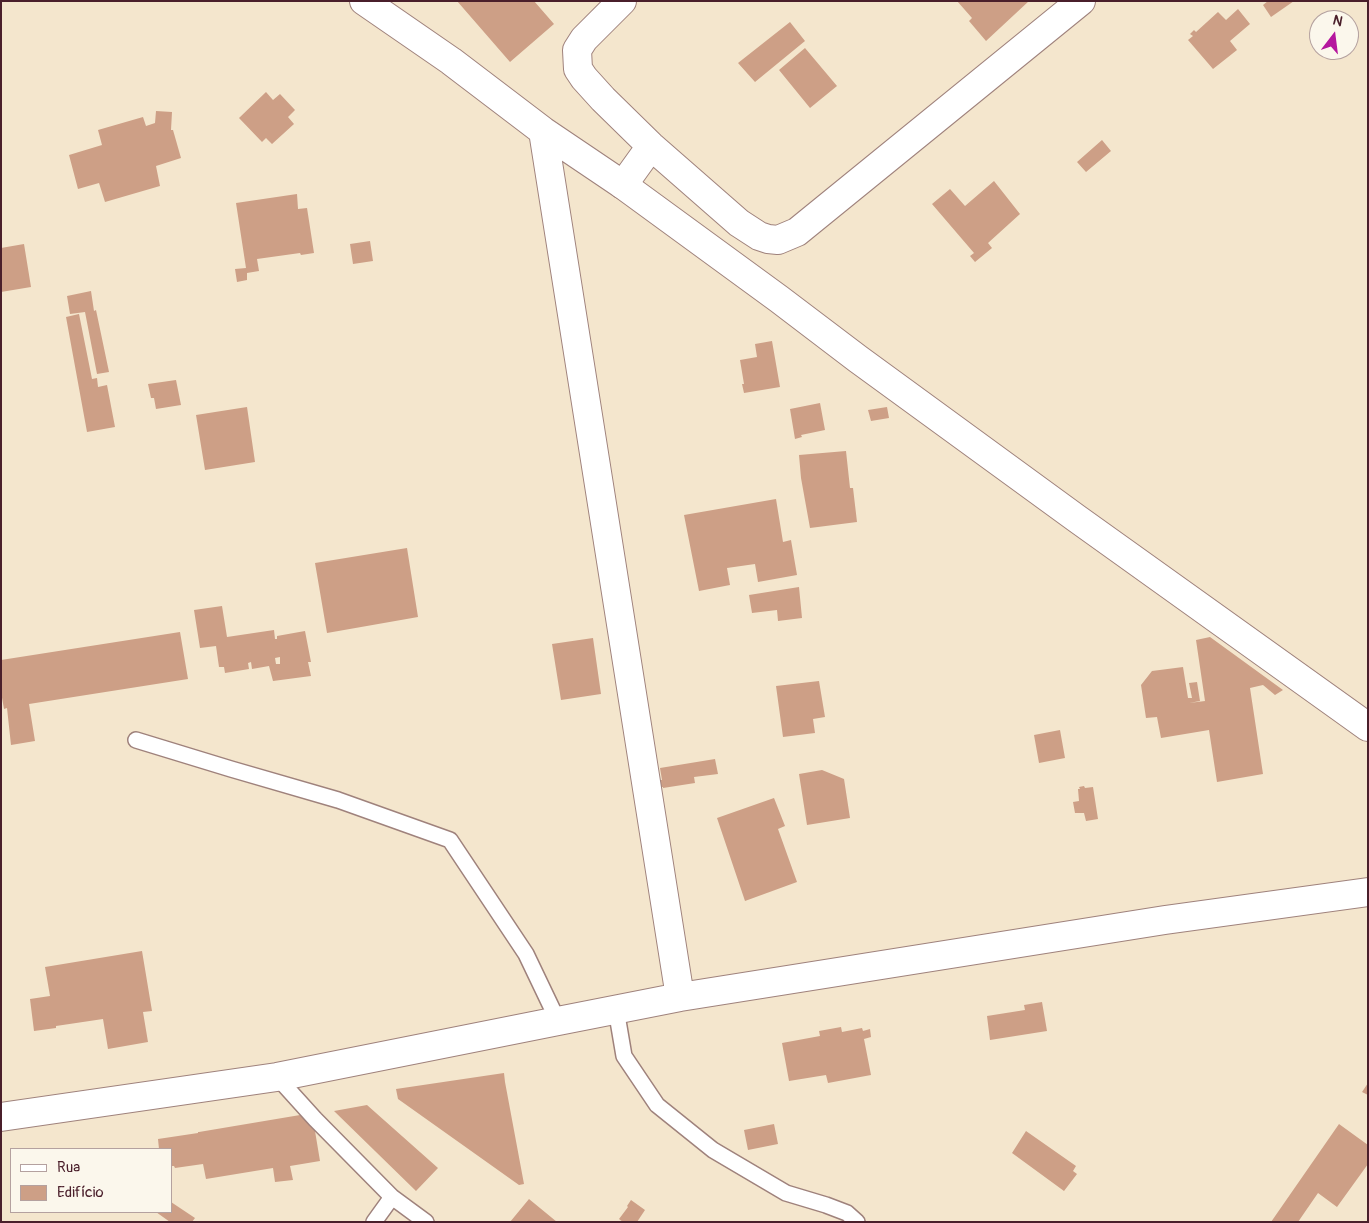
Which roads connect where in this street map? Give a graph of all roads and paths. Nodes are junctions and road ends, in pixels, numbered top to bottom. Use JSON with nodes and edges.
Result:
{"nodes":[{"id":1,"x":622,"y":1,"type":"edge"},
{"id":2,"x":1082,"y":1,"type":"edge"},
{"id":3,"x":375,"y":4,"type":"edge"},
{"id":4,"x":543,"y":131,"type":"junction"},
{"id":5,"x":651,"y":146,"type":"junction"},
{"id":6,"x":623,"y":185,"type":"junction"},
{"id":7,"x":1368,"y":727,"type":"edge"},
{"id":8,"x":136,"y":740,"type":"dead end"},
{"id":9,"x":1368,"y":892,"type":"edge"},
{"id":10,"x":680,"y":997,"type":"junction"},
{"id":11,"x":616,"y":1009,"type":"junction"},
{"id":12,"x":558,"y":1021,"type":"junction"},
{"id":13,"x":277,"y":1077,"type":"junction"},
{"id":14,"x":1,"y":1117,"type":"edge"},
{"id":15,"x":392,"y":1197,"type":"junction"},
{"id":16,"x":374,"y":1222,"type":"edge"},
{"id":17,"x":426,"y":1222,"type":"edge"},
{"id":18,"x":857,"y":1222,"type":"edge"}],
"edges":[{"from":1,"to":5,"type":"street"},
{"from":2,"to":5,"type":"street"},
{"from":3,"to":4,"type":"street"},
{"from":4,"to":6,"type":"street"},
{"from":4,"to":10,"type":"street"},
{"from":5,"to":6,"type":"street"},
{"from":6,"to":7,"type":"street"},
{"from":8,"to":12,"type":"lane"},
{"from":9,"to":10,"type":"street"},
{"from":10,"to":11,"type":"street"},
{"from":11,"to":12,"type":"street"},
{"from":11,"to":18,"type":"lane"},
{"from":12,"to":13,"type":"street"},
{"from":13,"to":14,"type":"street"},
{"from":13,"to":15,"type":"lane"},
{"from":15,"to":16,"type":"lane"},
{"from":15,"to":17,"type":"lane"}]}
